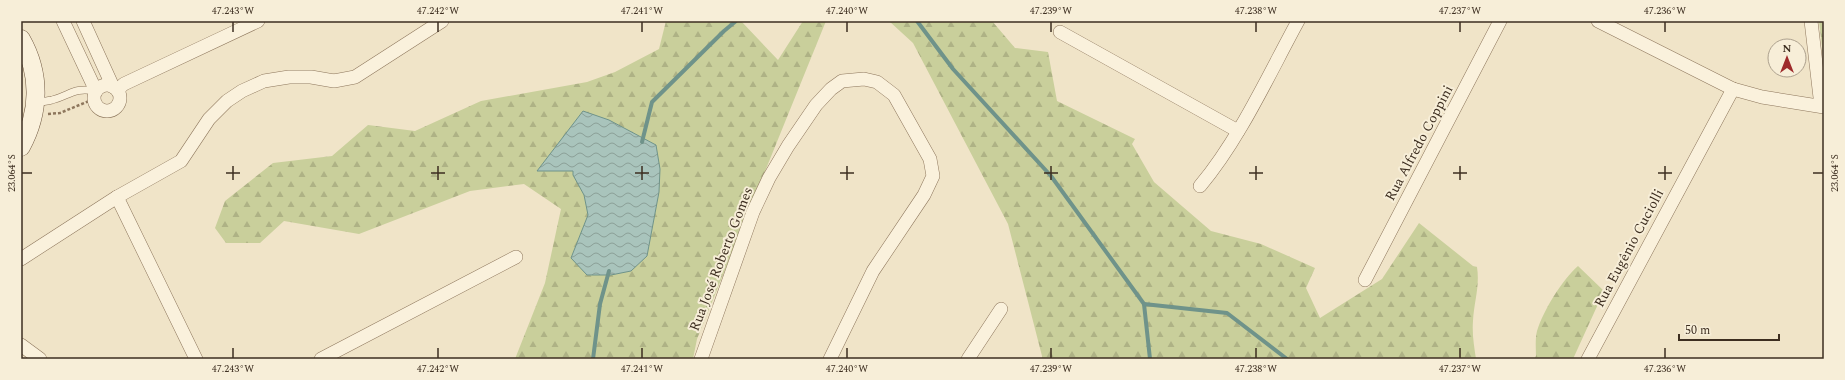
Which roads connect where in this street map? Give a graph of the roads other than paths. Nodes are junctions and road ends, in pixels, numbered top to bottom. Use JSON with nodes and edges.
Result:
{"nodes":[{"id":1,"x":63,"y":21,"type":"edge"},
{"id":2,"x":83,"y":21,"type":"edge"},
{"id":3,"x":258,"y":21,"type":"edge"},
{"id":4,"x":442,"y":21,"type":"edge"},
{"id":5,"x":1298,"y":21,"type":"edge"},
{"id":6,"x":1500,"y":21,"type":"edge"},
{"id":7,"x":1598,"y":21,"type":"edge"},
{"id":8,"x":1811,"y":21,"type":"edge"},
{"id":9,"x":1060,"y":32,"type":"dead end"},
{"id":10,"x":21,"y":39,"type":"edge"},
{"id":11,"x":115,"y":89,"type":"junction"},
{"id":12,"x":1733,"y":89,"type":"junction"},
{"id":13,"x":95,"y":96,"type":"junction"},
{"id":14,"x":1822,"y":106,"type":"edge"},
{"id":15,"x":35,"y":109,"type":"junction"},
{"id":16,"x":1238,"y":131,"type":"junction"},
{"id":17,"x":21,"y":147,"type":"edge"},
{"id":18,"x":1200,"y":186,"type":"dead end"},
{"id":19,"x":117,"y":197,"type":"junction"},
{"id":20,"x":516,"y":257,"type":"dead end"},
{"id":21,"x":21,"y":259,"type":"edge"},
{"id":22,"x":1366,"y":280,"type":"dead end"},
{"id":23,"x":1001,"y":309,"type":"dead end"},
{"id":24,"x":21,"y":345,"type":"edge"},
{"id":25,"x":40,"y":359,"type":"edge"},
{"id":26,"x":196,"y":359,"type":"edge"},
{"id":27,"x":321,"y":359,"type":"edge"},
{"id":28,"x":701,"y":359,"type":"edge"},
{"id":29,"x":830,"y":359,"type":"edge"},
{"id":30,"x":968,"y":359,"type":"edge"},
{"id":31,"x":1588,"y":359,"type":"edge"}],
"edges":[{"from":1,"to":13,"type":"street"},
{"from":2,"to":11,"type":"street"},
{"from":3,"to":11,"type":"street"},
{"from":4,"to":19,"type":"street"},
{"from":5,"to":16,"type":"street"},
{"from":6,"to":22,"type":"street","name":"Rua Alfredo Coppini"},
{"from":7,"to":12,"type":"street"},
{"from":8,"to":14,"type":"street"},
{"from":9,"to":16,"type":"street"},
{"from":10,"to":15,"type":"street"},
{"from":11,"to":13,"type":"street"},
{"from":11,"to":13,"type":"street"},
{"from":12,"to":14,"type":"street"},
{"from":12,"to":31,"type":"street","name":"Rua Eugênio Cuciolli"},
{"from":13,"to":15,"type":"lane"},
{"from":15,"to":17,"type":"street"},
{"from":16,"to":18,"type":"street"},
{"from":19,"to":21,"type":"street"},
{"from":19,"to":26,"type":"street"},
{"from":20,"to":27,"type":"street"},
{"from":23,"to":30,"type":"street"},
{"from":24,"to":25,"type":"street"},
{"from":28,"to":29,"type":"street","name":"Rua José Roberto Gomes"}]}
